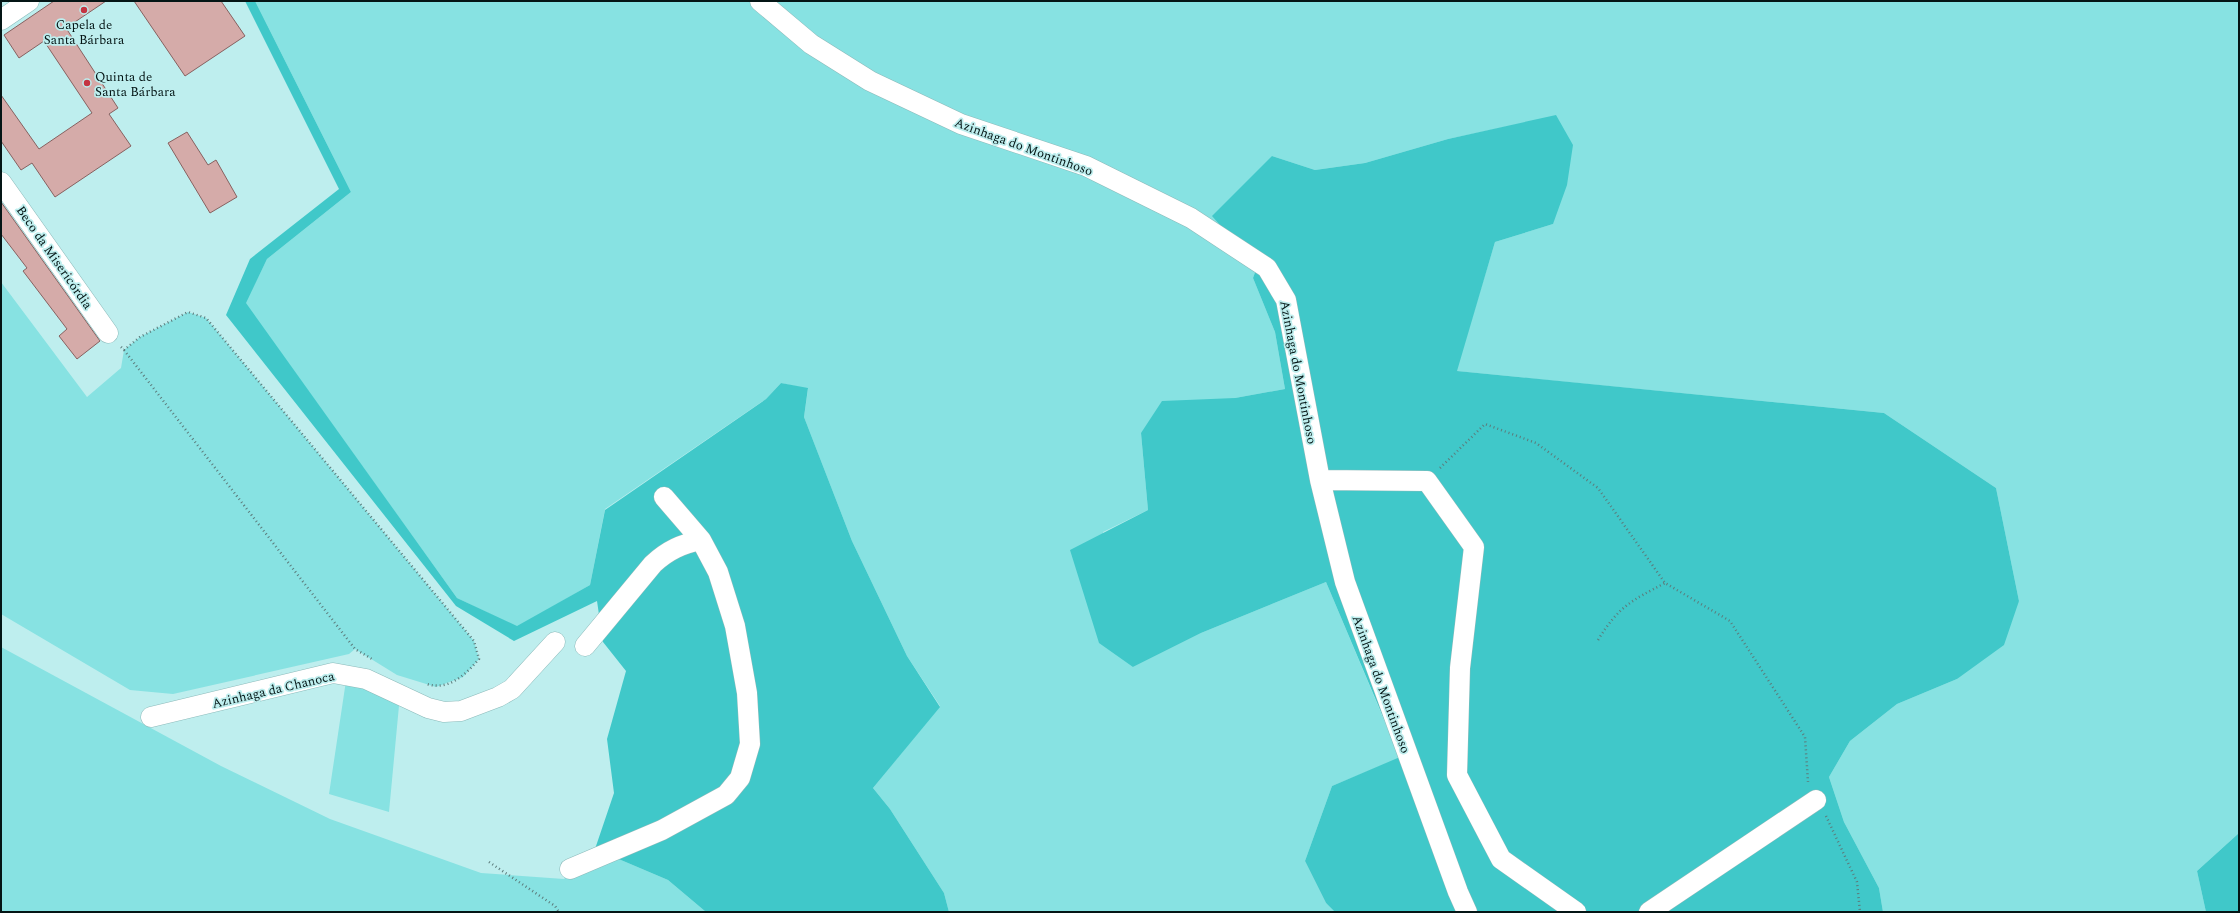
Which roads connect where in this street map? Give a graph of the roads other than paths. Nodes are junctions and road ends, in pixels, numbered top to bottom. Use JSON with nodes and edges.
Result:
{"nodes":[{"id":1,"x":29,"y":1,"type":"edge"},
{"id":2,"x":760,"y":1,"type":"edge"},
{"id":3,"x":1,"y":20,"type":"edge"},
{"id":4,"x":1,"y":182,"type":"edge"},
{"id":5,"x":108,"y":333,"type":"road end"},
{"id":6,"x":1320,"y":480,"type":"junction"},
{"id":7,"x":664,"y":497,"type":"dead end"},
{"id":8,"x":701,"y":540,"type":"junction"},
{"id":9,"x":555,"y":642,"type":"dead end"},
{"id":10,"x":585,"y":646,"type":"dead end"},
{"id":11,"x":151,"y":717,"type":"dead end"},
{"id":12,"x":1816,"y":800,"type":"road end"},
{"id":13,"x":570,"y":869,"type":"dead end"},
{"id":14,"x":1467,"y":912,"type":"edge"},
{"id":15,"x":1576,"y":912,"type":"edge"},
{"id":16,"x":1649,"y":912,"type":"edge"}],
"edges":[{"from":1,"to":3,"type":"street"},
{"from":2,"to":6,"type":"street","name":"Azinhaga do Montinhoso"},
{"from":4,"to":5,"type":"street","name":"Beco da Misericórdia"},
{"from":6,"to":14,"type":"street","name":"Azinhaga do Montinhoso"},
{"from":6,"to":15,"type":"street"},
{"from":7,"to":8,"type":"street"},
{"from":8,"to":10,"type":"street"},
{"from":8,"to":13,"type":"street"},
{"from":9,"to":11,"type":"street","name":"Azinhaga da Chanoca"},
{"from":12,"to":16,"type":"street"}]}
